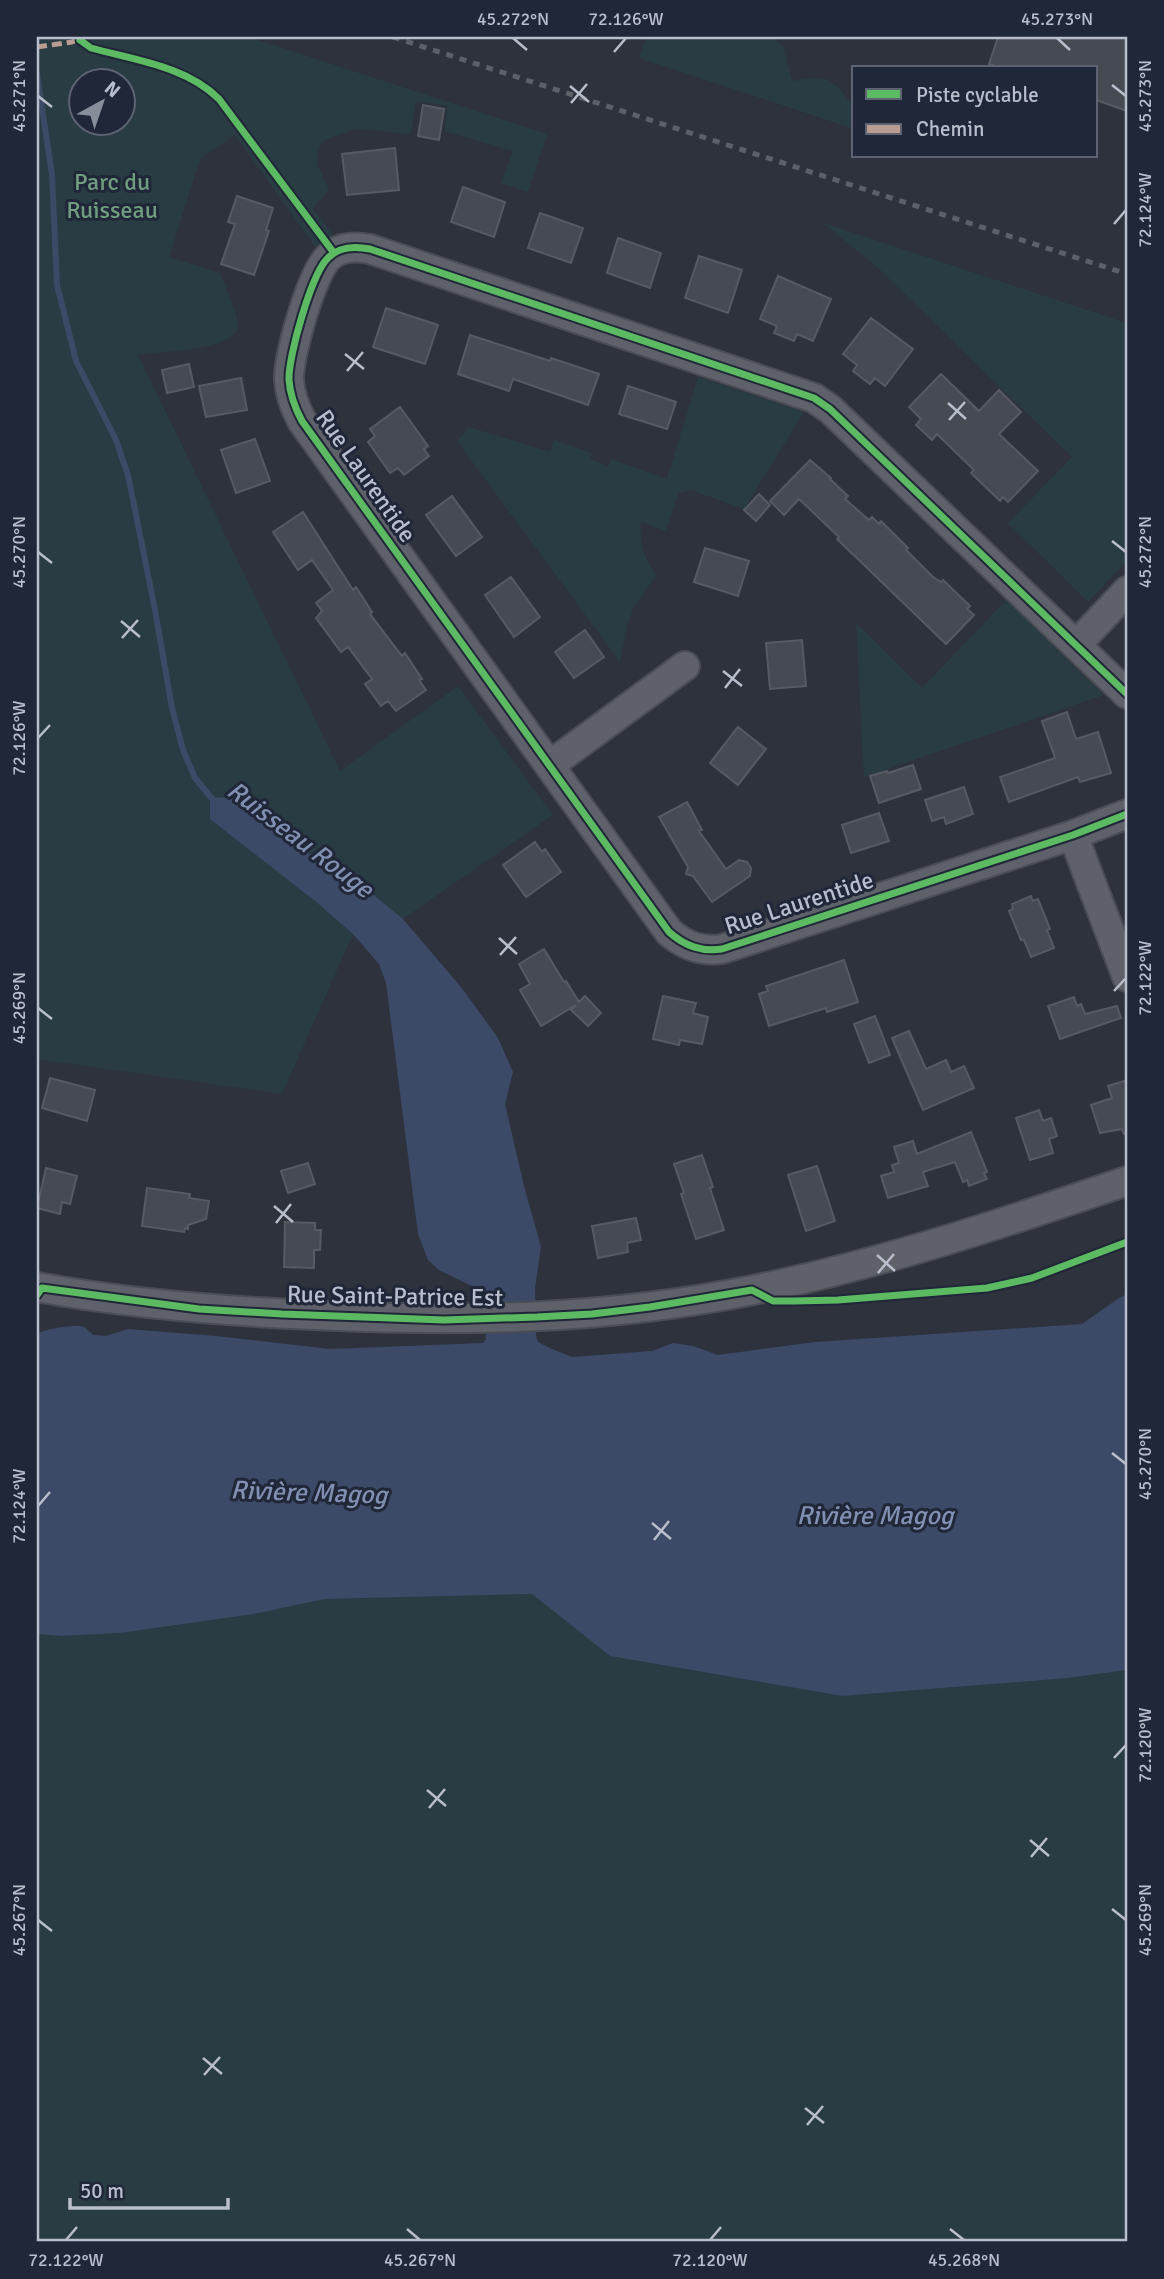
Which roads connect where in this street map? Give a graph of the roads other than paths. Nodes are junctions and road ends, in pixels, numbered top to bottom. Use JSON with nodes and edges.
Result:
{"nodes":[{"id":1,"x":1127,"y":591,"type":"edge"},
{"id":2,"x":1076,"y":645,"type":"junction"},
{"id":3,"x":685,"y":666,"type":"dead end"},
{"id":4,"x":1127,"y":694,"type":"edge"},
{"id":5,"x":550,"y":765,"type":"junction"},
{"id":6,"x":1127,"y":814,"type":"edge"},
{"id":7,"x":1073,"y":835,"type":"junction"},
{"id":8,"x":1127,"y":977,"type":"edge"},
{"id":9,"x":1127,"y":1181,"type":"edge"},
{"id":10,"x":37,"y":1287,"type":"edge"}],
"edges":[{"from":1,"to":2,"type":"street"},
{"from":2,"to":4,"type":"street","name":"Rue Laurentide"},
{"from":2,"to":5,"type":"street","name":"Rue Laurentide"},
{"from":3,"to":5,"type":"street"},
{"from":5,"to":7,"type":"street","name":"Rue Laurentide"},
{"from":6,"to":7,"type":"street","name":"Rue Laurentide"},
{"from":7,"to":8,"type":"street"},
{"from":9,"to":10,"type":"street","name":"Rue Saint-Patrice Est"}]}
